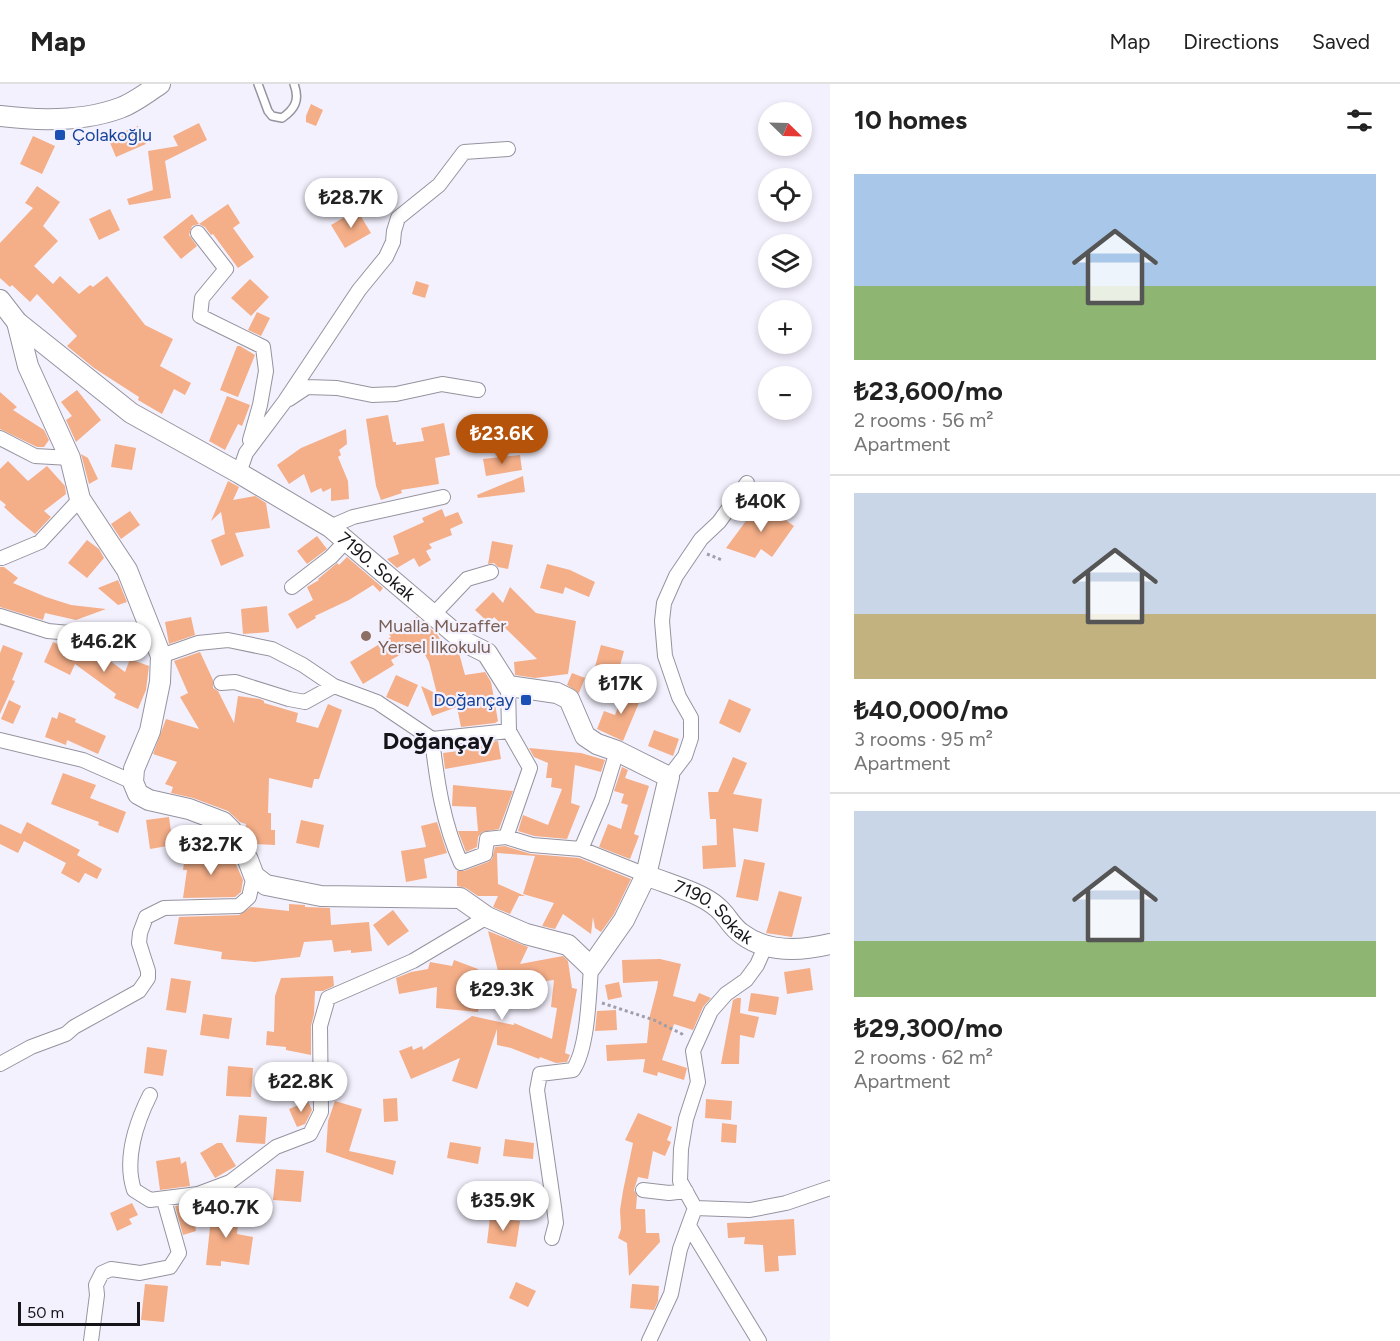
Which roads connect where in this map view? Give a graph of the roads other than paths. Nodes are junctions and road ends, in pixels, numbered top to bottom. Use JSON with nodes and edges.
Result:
{"nodes":[{"id":1,"x":160,"y":84,"type":"edge"},
{"id":2,"x":258,"y":84,"type":"edge"},
{"id":3,"x":294,"y":84,"type":"edge"},
{"id":4,"x":0,"y":116,"type":"edge"},
{"id":5,"x":508,"y":149,"type":"dead end"},
{"id":6,"x":198,"y":233,"type":"dead end"},
{"id":7,"x":0,"y":300,"type":"edge"},
{"id":8,"x":17,"y":322,"type":"junction"},
{"id":9,"x":478,"y":390,"type":"dead end"},
{"id":10,"x":285,"y":401,"type":"junction"},
{"id":11,"x":0,"y":438,"type":"edge"},
{"id":12,"x":246,"y":453,"type":"junction"},
{"id":13,"x":70,"y":458,"type":"junction"},
{"id":14,"x":239,"y":473,"type":"junction"},
{"id":15,"x":747,"y":483,"type":"dead end"},
{"id":16,"x":443,"y":497,"type":"dead end"},
{"id":17,"x":80,"y":499,"type":"junction"},
{"id":18,"x":330,"y":528,"type":"junction"},
{"id":19,"x":346,"y":541,"type":"junction"},
{"id":20,"x":2,"y":558,"type":"dead end"},
{"id":21,"x":491,"y":572,"type":"dead end"},
{"id":22,"x":292,"y":586,"type":"dead end"},
{"id":23,"x":434,"y":614,"type":"junction"},
{"id":24,"x":0,"y":616,"type":"edge"},
{"id":25,"x":158,"y":649,"type":"junction"},
{"id":26,"x":221,"y":683,"type":"dead end"},
{"id":27,"x":334,"y":686,"type":"junction"},
{"id":28,"x":508,"y":686,"type":"junction"},
{"id":29,"x":509,"y":731,"type":"junction"},
{"id":30,"x":432,"y":739,"type":"junction"},
{"id":31,"x":0,"y":740,"type":"edge"},
{"id":32,"x":617,"y":751,"type":"junction"},
{"id":33,"x":669,"y":777,"type":"junction"},
{"id":34,"x":133,"y":782,"type":"junction"},
{"id":35,"x":506,"y":837,"type":"junction"},
{"id":36,"x":581,"y":849,"type":"junction"},
{"id":37,"x":646,"y":875,"type":"junction"},
{"id":38,"x":254,"y":876,"type":"junction"},
{"id":39,"x":487,"y":917,"type":"junction"},
{"id":40,"x":830,"y":944,"type":"edge"},
{"id":41,"x":765,"y":947,"type":"junction"},
{"id":42,"x":591,"y":967,"type":"junction"},
{"id":43,"x":0,"y":1064,"type":"edge"},
{"id":44,"x":150,"y":1095,"type":"dead end"},
{"id":45,"x":830,"y":1188,"type":"edge"},
{"id":46,"x":644,"y":1190,"type":"dead end"},
{"id":47,"x":686,"y":1191,"type":"junction"},
{"id":48,"x":164,"y":1200,"type":"junction"},
{"id":49,"x":695,"y":1208,"type":"junction"},
{"id":50,"x":689,"y":1226,"type":"junction"},
{"id":51,"x":552,"y":1238,"type":"dead end"},
{"id":52,"x":92,"y":1341,"type":"edge"},
{"id":53,"x":649,"y":1341,"type":"edge"},
{"id":54,"x":759,"y":1341,"type":"edge"}],
"edges":[{"from":1,"to":4,"type":"street"},
{"from":2,"to":3,"type":"lane"},
{"from":5,"to":10,"type":"street"},
{"from":6,"to":12,"type":"street"},
{"from":7,"to":8,"type":"street"},
{"from":8,"to":13,"type":"street"},
{"from":8,"to":14,"type":"street","name":"7190. Sokak"},
{"from":9,"to":10,"type":"street"},
{"from":10,"to":12,"type":"street"},
{"from":11,"to":13,"type":"street"},
{"from":12,"to":14,"type":"street"},
{"from":13,"to":17,"type":"street"},
{"from":14,"to":18,"type":"street","name":"7190. Sokak"},
{"from":15,"to":33,"type":"street"},
{"from":16,"to":18,"type":"street"},
{"from":17,"to":20,"type":"street"},
{"from":17,"to":25,"type":"street"},
{"from":18,"to":19,"type":"street","name":"7190. Sokak"},
{"from":19,"to":22,"type":"street"},
{"from":19,"to":23,"type":"street","name":"7190. Sokak"},
{"from":21,"to":23,"type":"street"},
{"from":23,"to":28,"type":"street","name":"7190. Sokak"},
{"from":24,"to":25,"type":"street"},
{"from":25,"to":27,"type":"street"},
{"from":25,"to":34,"type":"street"},
{"from":26,"to":27,"type":"street"},
{"from":27,"to":30,"type":"street"},
{"from":28,"to":29,"type":"street"},
{"from":28,"to":32,"type":"street"},
{"from":29,"to":30,"type":"street"},
{"from":29,"to":35,"type":"street"},
{"from":30,"to":35,"type":"street"},
{"from":31,"to":34,"type":"street"},
{"from":32,"to":33,"type":"street"},
{"from":32,"to":36,"type":"street"},
{"from":33,"to":37,"type":"street"},
{"from":34,"to":38,"type":"street"},
{"from":35,"to":36,"type":"street"},
{"from":36,"to":37,"type":"street"},
{"from":37,"to":41,"type":"street","name":"7190. Sokak"},
{"from":37,"to":42,"type":"street"},
{"from":38,"to":39,"type":"street"},
{"from":38,"to":43,"type":"street"},
{"from":39,"to":42,"type":"street"},
{"from":39,"to":48,"type":"street"},
{"from":40,"to":41,"type":"street","name":"7190. Sokak"},
{"from":41,"to":47,"type":"street"},
{"from":42,"to":51,"type":"street"},
{"from":44,"to":48,"type":"street"},
{"from":45,"to":49,"type":"street"},
{"from":46,"to":47,"type":"street"},
{"from":47,"to":49,"type":"street"},
{"from":48,"to":52,"type":"street"},
{"from":49,"to":50,"type":"street"},
{"from":50,"to":53,"type":"street"},
{"from":50,"to":54,"type":"street"}]}
